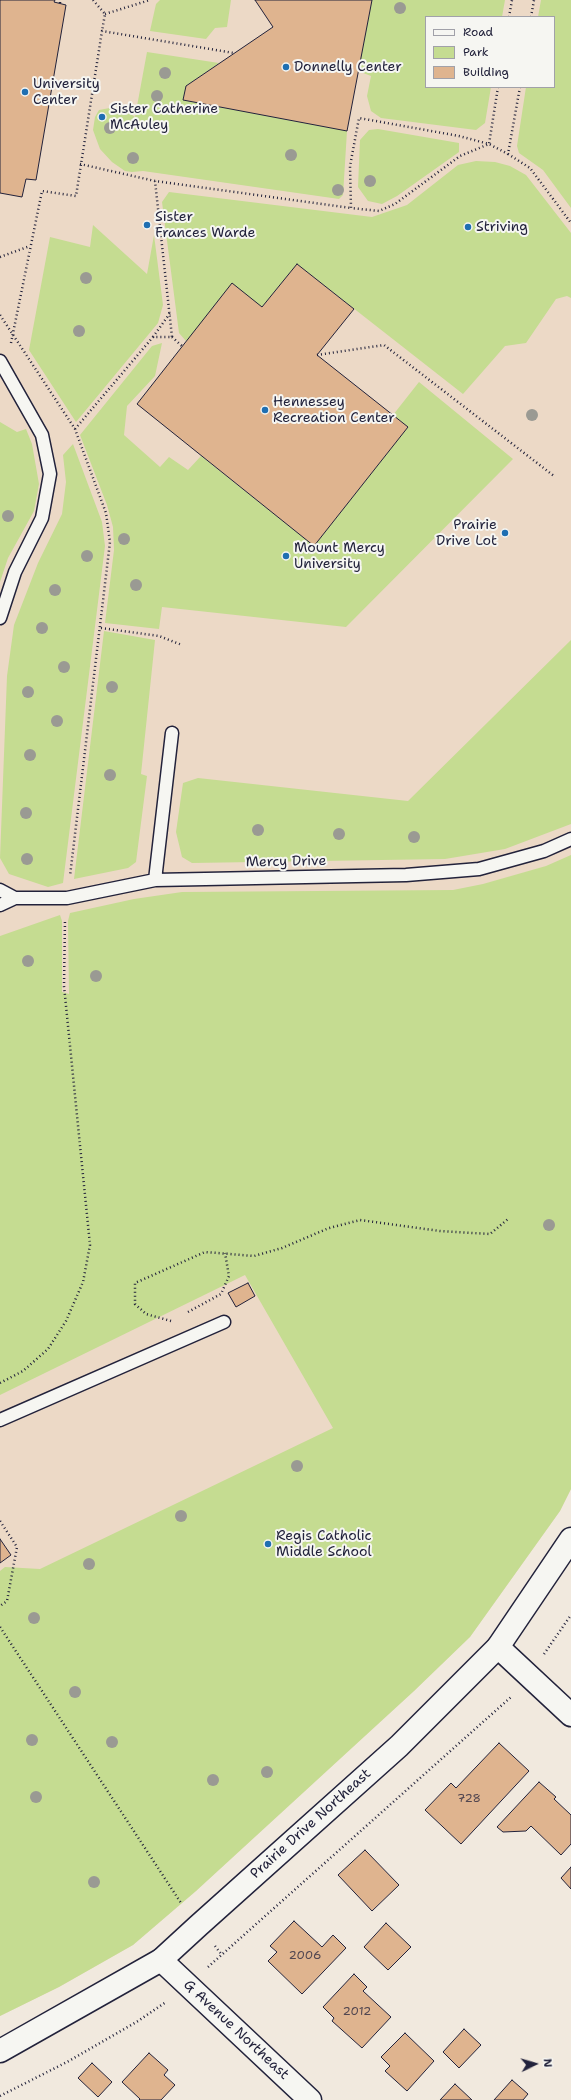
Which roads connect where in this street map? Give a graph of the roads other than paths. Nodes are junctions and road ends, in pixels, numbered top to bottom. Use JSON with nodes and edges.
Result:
{"nodes":[{"id":1,"x":0,"y":361,"type":"edge"},
{"id":2,"x":0,"y":618,"type":"edge"},
{"id":3,"x":172,"y":734,"type":"dead end"},
{"id":4,"x":571,"y":839,"type":"edge"},
{"id":5,"x":155,"y":880,"type":"junction"},
{"id":6,"x":0,"y":890,"type":"edge"},
{"id":7,"x":15,"y":898,"type":"junction"},
{"id":8,"x":0,"y":905,"type":"edge"},
{"id":9,"x":224,"y":1322,"type":"dead end"},
{"id":10,"x":0,"y":1420,"type":"edge"},
{"id":11,"x":571,"y":1539,"type":"edge"},
{"id":12,"x":498,"y":1647,"type":"junction"},
{"id":13,"x":571,"y":1715,"type":"edge"},
{"id":14,"x":161,"y":1960,"type":"junction"},
{"id":15,"x":0,"y":2051,"type":"edge"},
{"id":16,"x":310,"y":2100,"type":"edge"}],
"edges":[{"from":1,"to":2,"type":"lane"},
{"from":3,"to":5,"type":"lane"},
{"from":4,"to":5,"type":"lane","name":"Mercy Drive"},
{"from":5,"to":7,"type":"lane","name":"Mercy Drive"},
{"from":6,"to":7,"type":"lane","name":"Mercy Drive"},
{"from":7,"to":8,"type":"lane"},
{"from":9,"to":10,"type":"lane"},
{"from":11,"to":12,"type":"street","name":"Prairie Drive Northeast"},
{"from":12,"to":13,"type":"street"},
{"from":12,"to":14,"type":"street","name":"Prairie Drive Northeast"},
{"from":14,"to":15,"type":"street","name":"Prairie Drive Northeast"},
{"from":14,"to":16,"type":"street","name":"G Avenue Northeast"}]}
